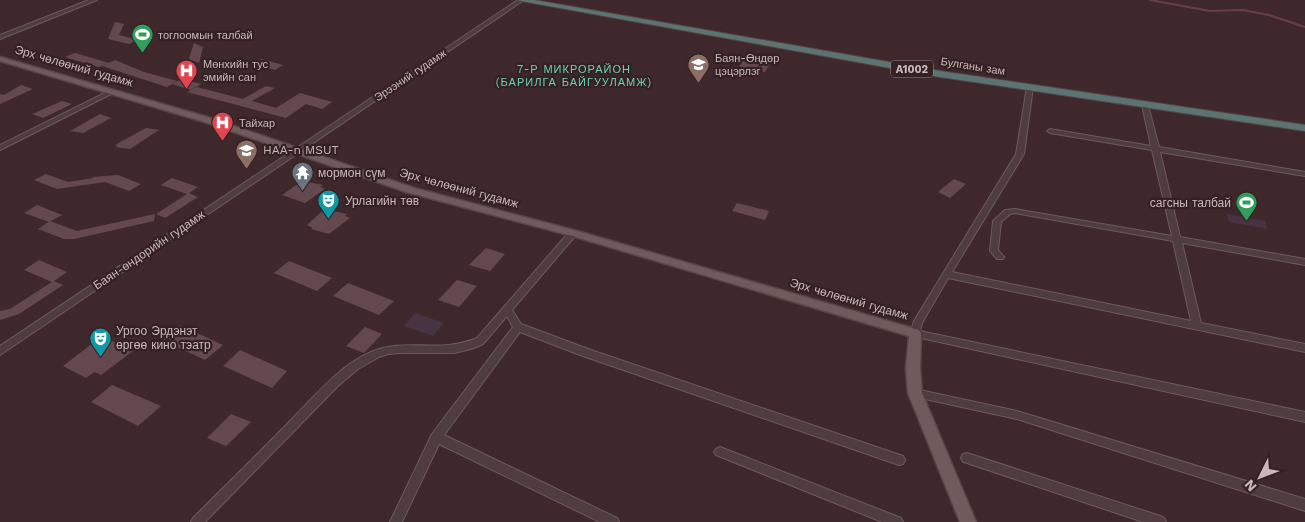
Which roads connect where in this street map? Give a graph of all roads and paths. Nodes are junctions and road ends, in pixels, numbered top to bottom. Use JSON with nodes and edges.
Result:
{"nodes":[{"id":1,"x":86,"y":0,"type":"edge"},
{"id":2,"x":94,"y":0,"type":"edge"},
{"id":3,"x":521,"y":0,"type":"edge"},
{"id":4,"x":0,"y":35,"type":"edge"},
{"id":5,"x":0,"y":59,"type":"edge"},
{"id":6,"x":1030,"y":87,"type":"junction"},
{"id":7,"x":113,"y":91,"type":"junction"},
{"id":8,"x":1145,"y":104,"type":"junction"},
{"id":9,"x":1305,"y":128,"type":"edge"},
{"id":10,"x":1050,"y":131,"type":"dead end"},
{"id":11,"x":0,"y":148,"type":"edge"},
{"id":12,"x":1156,"y":149,"type":"junction"},
{"id":13,"x":299,"y":150,"type":"junction"},
{"id":14,"x":1305,"y":174,"type":"edge"},
{"id":15,"x":573,"y":233,"type":"junction"},
{"id":16,"x":1178,"y":240,"type":"junction"},
{"id":17,"x":1000,"y":257,"type":"dead end"},
{"id":18,"x":1305,"y":262,"type":"edge"},
{"id":19,"x":946,"y":274,"type":"junction"},
{"id":20,"x":508,"y":311,"type":"junction"},
{"id":21,"x":1198,"y":326,"type":"junction"},
{"id":22,"x":518,"y":327,"type":"junction"},
{"id":23,"x":915,"y":333,"type":"junction"},
{"id":24,"x":1305,"y":348,"type":"edge"},
{"id":25,"x":0,"y":351,"type":"edge"},
{"id":26,"x":915,"y":393,"type":"junction"},
{"id":27,"x":1305,"y":417,"type":"edge"},
{"id":28,"x":436,"y":437,"type":"junction"},
{"id":29,"x":720,"y":452,"type":"dead end"},
{"id":30,"x":967,"y":458,"type":"dead end"},
{"id":31,"x":899,"y":460,"type":"dead end"},
{"id":32,"x":1305,"y":505,"type":"edge"},
{"id":33,"x":197,"y":522,"type":"edge"},
{"id":34,"x":396,"y":522,"type":"edge"},
{"id":35,"x":613,"y":522,"type":"edge"},
{"id":36,"x":897,"y":522,"type":"edge"},
{"id":37,"x":968,"y":522,"type":"edge"},
{"id":38,"x":1160,"y":522,"type":"edge"}],
"edges":[{"from":1,"to":4,"type":"street"},
{"from":2,"to":4,"type":"street"},
{"from":3,"to":6,"type":"highway","name":"Булганы зам","number":"A1002"},
{"from":3,"to":13,"type":"street","name":"Эрээний гудамж"},
{"from":5,"to":7,"type":"main road","name":"Эрх чөлөөний гудамж"},
{"from":6,"to":8,"type":"highway","name":"Булганы зам","number":"A1002"},
{"from":6,"to":19,"type":"street"},
{"from":7,"to":11,"type":"street"},
{"from":7,"to":13,"type":"main road","name":"Эрх чөлөөний гудамж"},
{"from":8,"to":9,"type":"highway","name":"Булганы зам","number":"A1002"},
{"from":8,"to":12,"type":"street"},
{"from":10,"to":12,"type":"street"},
{"from":12,"to":14,"type":"street"},
{"from":12,"to":16,"type":"street"},
{"from":13,"to":15,"type":"main road","name":"Эрх чөлөөний гудамж"},
{"from":13,"to":25,"type":"street","name":"Баян-өндорийн гудамж"},
{"from":15,"to":20,"type":"street"},
{"from":15,"to":23,"type":"main road","name":"Эрх чөлөөний гудамж"},
{"from":16,"to":17,"type":"street"},
{"from":16,"to":18,"type":"street"},
{"from":16,"to":21,"type":"street"},
{"from":19,"to":21,"type":"street"},
{"from":19,"to":23,"type":"street"},
{"from":20,"to":22,"type":"street"},
{"from":20,"to":33,"type":"street"},
{"from":21,"to":24,"type":"street"},
{"from":22,"to":28,"type":"street"},
{"from":22,"to":31,"type":"street"},
{"from":23,"to":26,"type":"main road"},
{"from":23,"to":27,"type":"street"},
{"from":26,"to":32,"type":"street"},
{"from":26,"to":37,"type":"main road"},
{"from":28,"to":34,"type":"street"},
{"from":28,"to":35,"type":"street"},
{"from":29,"to":36,"type":"street"},
{"from":30,"to":38,"type":"street"}]}
